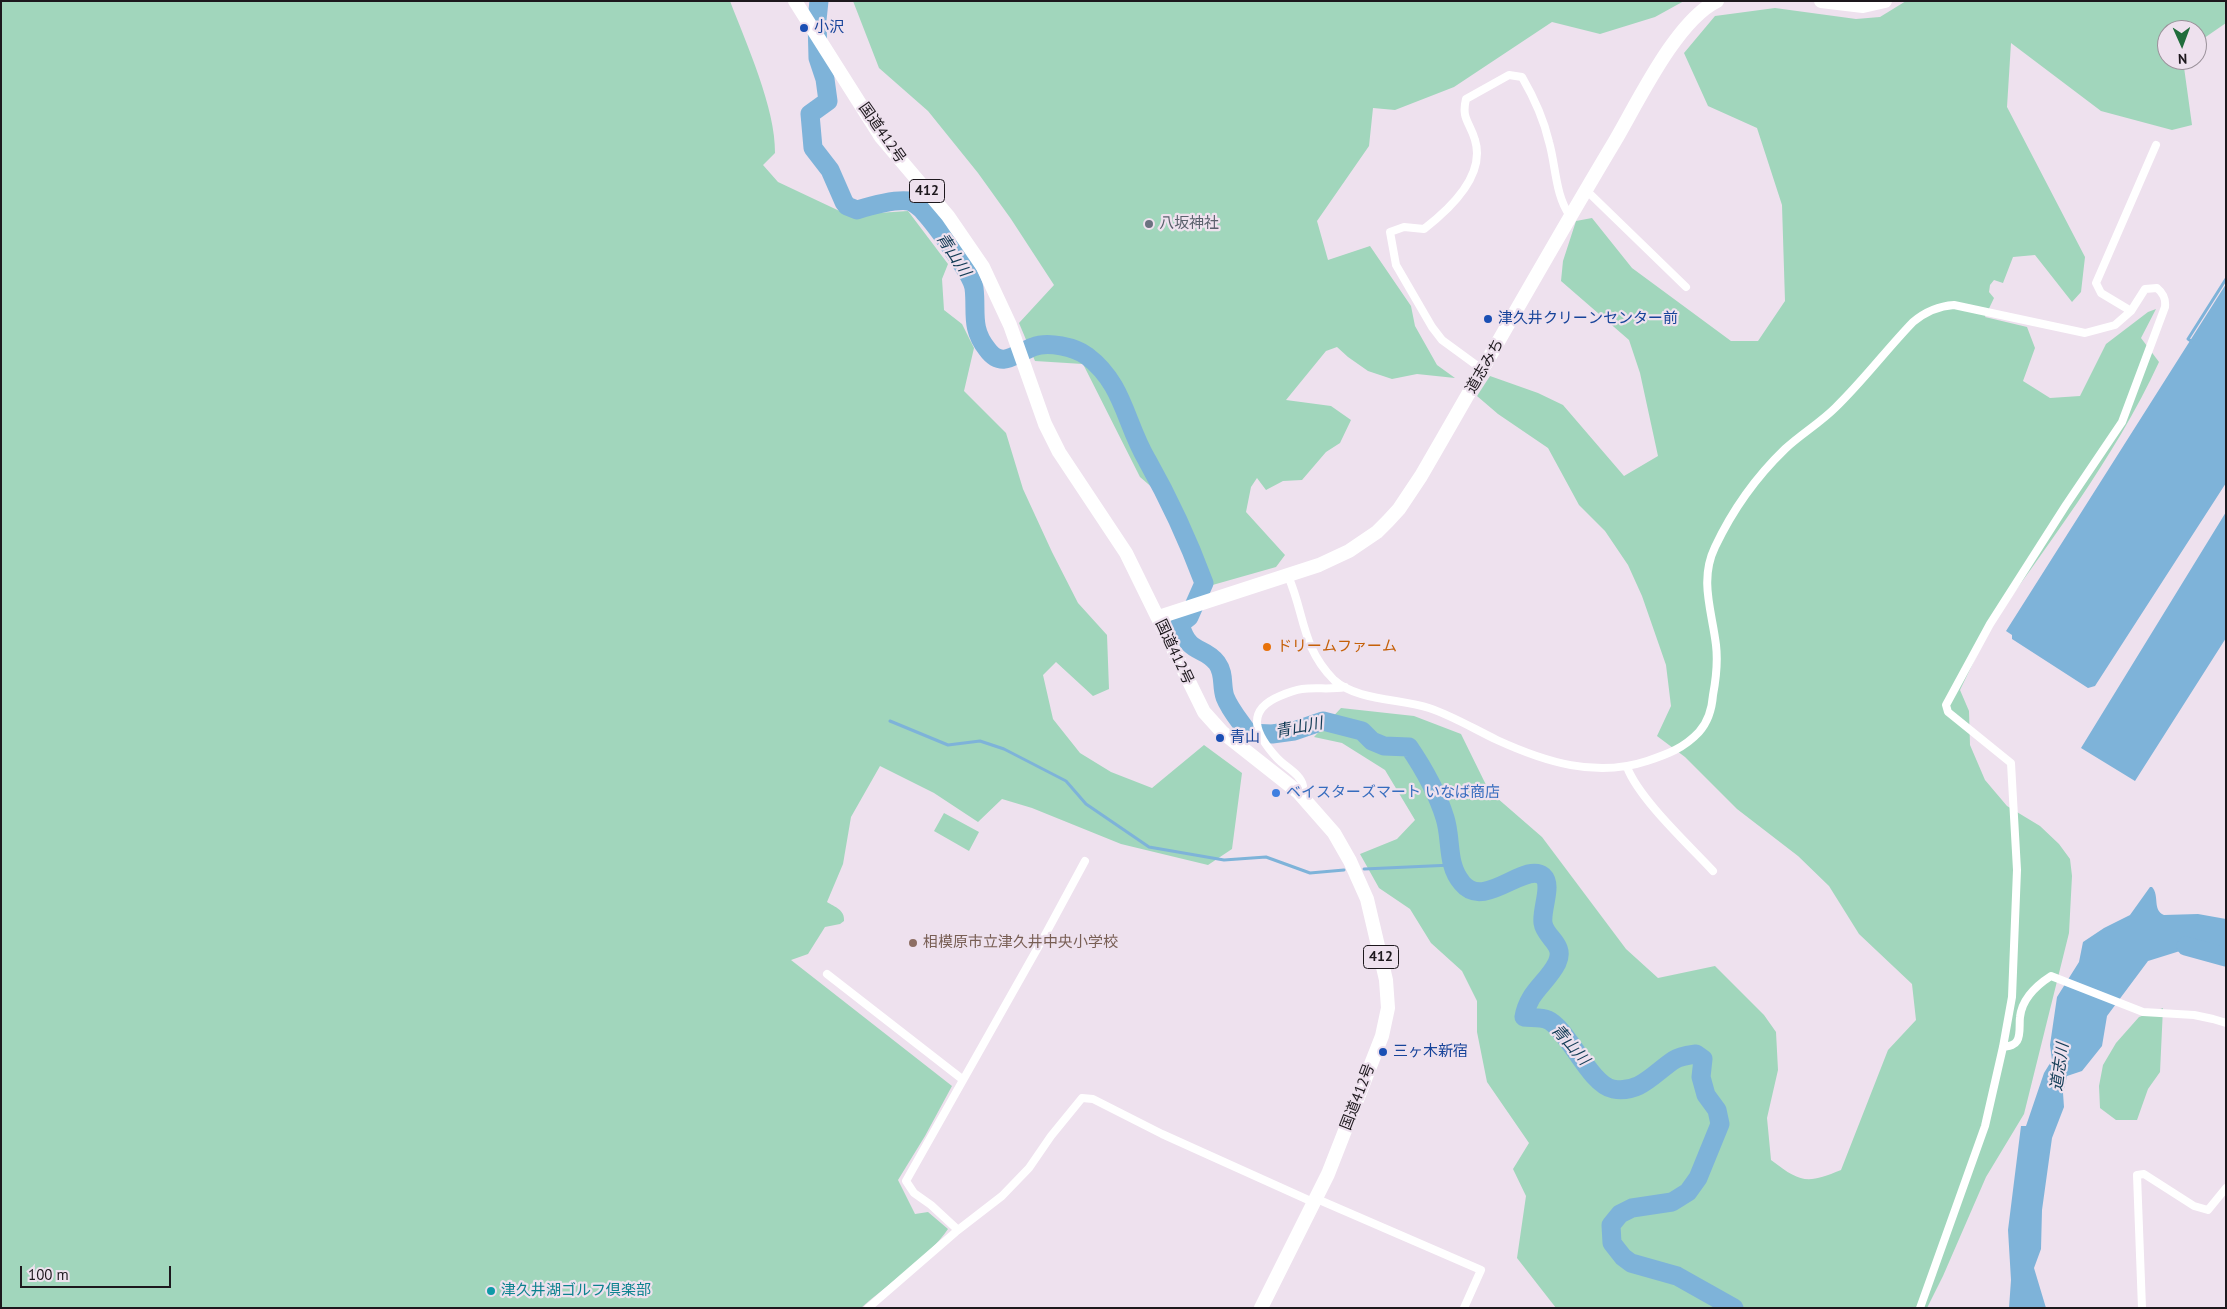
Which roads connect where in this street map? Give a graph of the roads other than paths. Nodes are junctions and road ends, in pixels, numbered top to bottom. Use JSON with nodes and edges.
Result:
{"nodes":[{"id":1,"x":796,"y":1,"type":"edge"},
{"id":2,"x":1717,"y":1,"type":"edge"},
{"id":3,"x":1821,"y":1,"type":"edge"},
{"id":4,"x":1886,"y":1,"type":"edge"},
{"id":5,"x":2156,"y":145,"type":"dead end"},
{"id":6,"x":1586,"y":190,"type":"junction"},
{"id":7,"x":1570,"y":216,"type":"junction"},
{"id":8,"x":1686,"y":287,"type":"dead end"},
{"id":9,"x":2131,"y":312,"type":"junction"},
{"id":10,"x":1483,"y":370,"type":"junction"},
{"id":11,"x":1288,"y":576,"type":"junction"},
{"id":12,"x":1158,"y":617,"type":"junction"},
{"id":13,"x":1345,"y":687,"type":"junction"},
{"id":14,"x":1626,"y":767,"type":"junction"},
{"id":15,"x":1298,"y":792,"type":"junction"},
{"id":16,"x":1085,"y":860,"type":"dead end"},
{"id":17,"x":1713,"y":871,"type":"dead end"},
{"id":18,"x":827,"y":974,"type":"dead end"},
{"id":19,"x":2226,"y":1023,"type":"edge"},
{"id":20,"x":2003,"y":1047,"type":"junction"},
{"id":21,"x":962,"y":1079,"type":"junction"},
{"id":22,"x":2226,"y":1188,"type":"edge"},
{"id":23,"x":1316,"y":1201,"type":"junction"},
{"id":24,"x":958,"y":1230,"type":"junction"},
{"id":25,"x":868,"y":1308,"type":"edge"},
{"id":26,"x":1261,"y":1308,"type":"edge"},
{"id":27,"x":1464,"y":1308,"type":"edge"},
{"id":28,"x":1920,"y":1308,"type":"edge"},
{"id":29,"x":2142,"y":1308,"type":"edge"}],
"edges":[{"from":1,"to":12,"type":"highway","name":"国道412号","number":"412"},
{"from":2,"to":6,"type":"highway","name":"道志みち"},
{"from":3,"to":4,"type":"highway"},
{"from":5,"to":9,"type":"street"},
{"from":6,"to":7,"type":"highway","name":"道志みち"},
{"from":6,"to":8,"type":"street"},
{"from":7,"to":10,"type":"highway","name":"道志みち"},
{"from":7,"to":10,"type":"street"},
{"from":9,"to":14,"type":"street"},
{"from":9,"to":20,"type":"street"},
{"from":10,"to":11,"type":"highway","name":"道志みち"},
{"from":11,"to":12,"type":"highway","name":"道志みち"},
{"from":11,"to":13,"type":"street"},
{"from":12,"to":15,"type":"highway","name":"国道412号","number":"412"},
{"from":13,"to":14,"type":"street"},
{"from":13,"to":15,"type":"street"},
{"from":14,"to":17,"type":"street"},
{"from":15,"to":23,"type":"highway","name":"国道412号","number":"412"},
{"from":16,"to":21,"type":"street"},
{"from":18,"to":21,"type":"street"},
{"from":19,"to":20,"type":"street"},
{"from":20,"to":28,"type":"street"},
{"from":21,"to":24,"type":"street"},
{"from":22,"to":29,"type":"street"},
{"from":23,"to":24,"type":"street"},
{"from":23,"to":26,"type":"highway","name":"国道412号","number":"412"},
{"from":23,"to":27,"type":"street"},
{"from":24,"to":25,"type":"street"}]}
